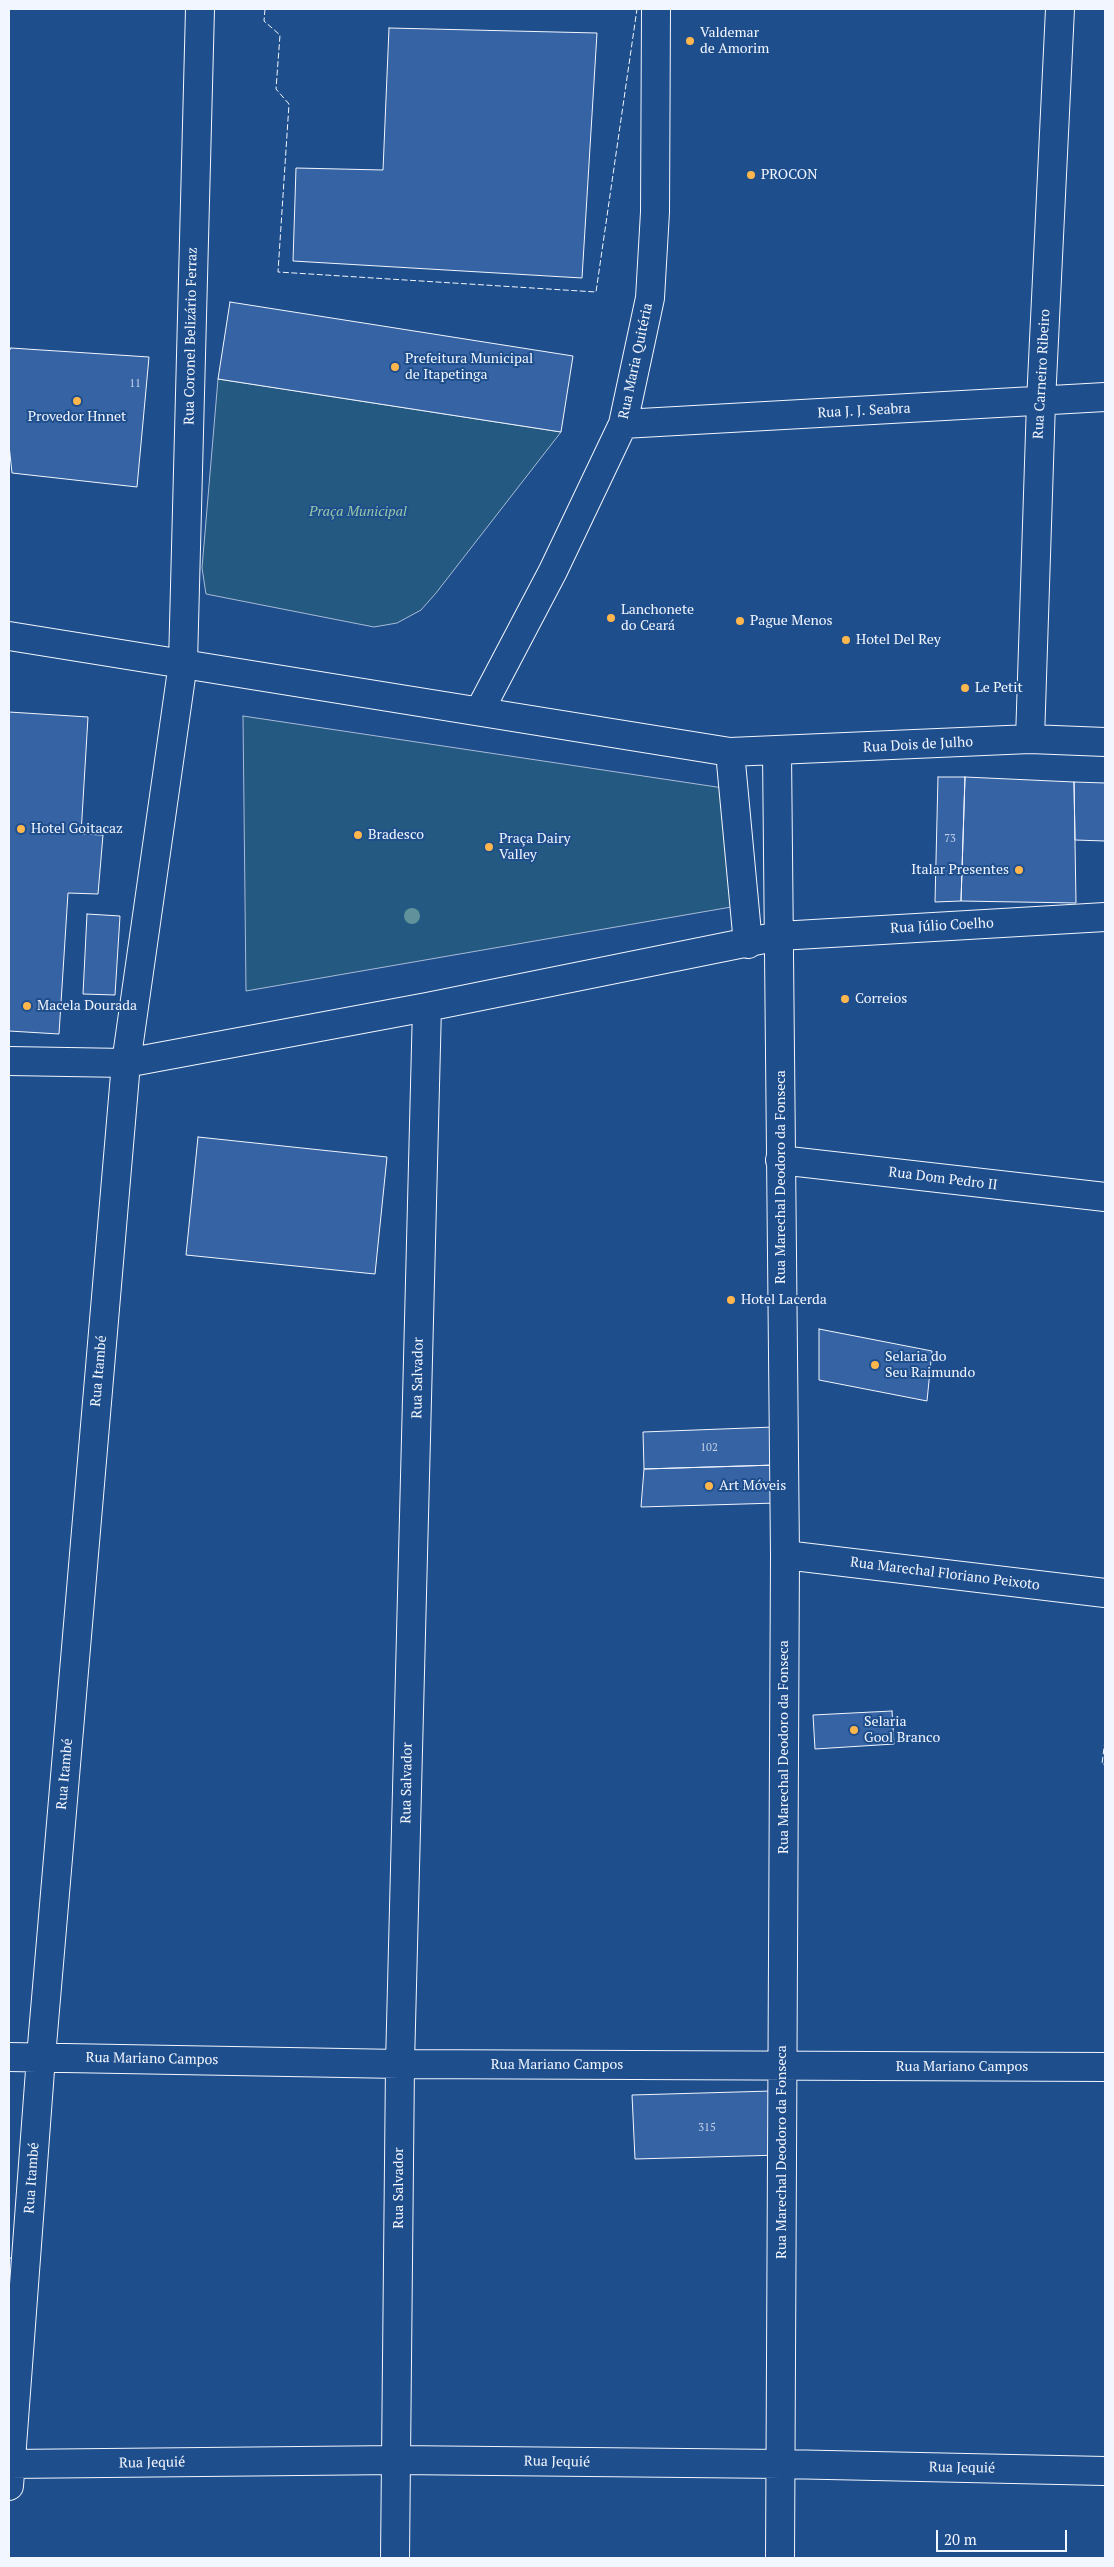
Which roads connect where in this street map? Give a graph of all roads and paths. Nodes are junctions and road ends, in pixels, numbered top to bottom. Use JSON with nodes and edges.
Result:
{"nodes":[{"id":1,"x":200,"y":9,"type":"edge"},
{"id":2,"x":656,"y":9,"type":"edge"},
{"id":3,"x":1060,"y":9,"type":"edge"},
{"id":4,"x":1105,"y":397,"type":"edge"},
{"id":5,"x":1041,"y":402,"type":"junction"},
{"id":6,"x":623,"y":424,"type":"junction"},
{"id":7,"x":9,"y":636,"type":"edge"},
{"id":8,"x":183,"y":663,"type":"junction"},
{"id":9,"x":480,"y":710,"type":"junction"},
{"id":10,"x":1030,"y":739,"type":"junction"},
{"id":11,"x":1105,"y":742,"type":"edge"},
{"id":12,"x":730,"y":752,"type":"junction"},
{"id":13,"x":777,"y":752,"type":"junction"},
{"id":14,"x":1105,"y":917,"type":"edge"},
{"id":15,"x":779,"y":936,"type":"junction"},
{"id":16,"x":748,"y":944,"type":"junction"},
{"id":17,"x":427,"y":1007,"type":"junction"},
{"id":18,"x":9,"y":1061,"type":"edge"},
{"id":19,"x":126,"y":1063,"type":"junction"},
{"id":20,"x":780,"y":1160,"type":"junction"},
{"id":21,"x":1105,"y":1197,"type":"edge"},
{"id":22,"x":785,"y":1555,"type":"junction"},
{"id":23,"x":1105,"y":1593,"type":"edge"},
{"id":24,"x":9,"y":2057,"type":"edge"},
{"id":25,"x":40,"y":2057,"type":"junction"},
{"id":26,"x":400,"y":2064,"type":"junction"},
{"id":27,"x":782,"y":2067,"type":"junction"},
{"id":28,"x":1105,"y":2067,"type":"edge"},
{"id":29,"x":397,"y":2460,"type":"junction"},
{"id":30,"x":782,"y":2464,"type":"junction"},
{"id":31,"x":9,"y":2471,"type":"edge"},
{"id":32,"x":1105,"y":2471,"type":"edge"},
{"id":33,"x":395,"y":2558,"type":"edge"},
{"id":34,"x":780,"y":2558,"type":"edge"}],
"edges":[{"from":1,"to":8,"type":"street","name":"Rua Coronel Belizário Ferraz"},
{"from":2,"to":6,"type":"street","name":"Rua Maria Quitéria"},
{"from":3,"to":5,"type":"street","name":"Rua Carneiro Ribeiro"},
{"from":4,"to":5,"type":"street","name":"Rua J. J. Seabra"},
{"from":5,"to":6,"type":"street","name":"Rua J. J. Seabra"},
{"from":5,"to":10,"type":"street","name":"Rua Carneiro Ribeiro"},
{"from":6,"to":9,"type":"street","name":"Rua Maria Quitéria"},
{"from":7,"to":8,"type":"street"},
{"from":8,"to":9,"type":"street"},
{"from":8,"to":19,"type":"street"},
{"from":9,"to":12,"type":"street"},
{"from":10,"to":11,"type":"street","name":"Rua Dois de Julho"},
{"from":10,"to":13,"type":"street","name":"Rua Dois de Julho"},
{"from":12,"to":13,"type":"street","name":"Rua Dois de Julho"},
{"from":12,"to":16,"type":"street"},
{"from":13,"to":15,"type":"street"},
{"from":14,"to":15,"type":"street","name":"Rua Júlio Coelho"},
{"from":15,"to":16,"type":"street"},
{"from":15,"to":20,"type":"street","name":"Rua Marechal Deodoro da Fonseca"},
{"from":16,"to":17,"type":"street"},
{"from":17,"to":19,"type":"street"},
{"from":17,"to":26,"type":"street","name":"Rua Salvador"},
{"from":18,"to":19,"type":"street"},
{"from":19,"to":25,"type":"street","name":"Rua Itambé"},
{"from":20,"to":21,"type":"street","name":"Rua Dom Pedro II"},
{"from":20,"to":22,"type":"street","name":"Rua Marechal Deodoro da Fonseca"},
{"from":22,"to":23,"type":"street","name":"Rua Marechal Floriano Peixoto"},
{"from":22,"to":27,"type":"street","name":"Rua Marechal Deodoro da Fonseca"},
{"from":24,"to":25,"type":"street","name":"Rua Mariano Campos"},
{"from":25,"to":26,"type":"street","name":"Rua Mariano Campos"},
{"from":25,"to":31,"type":"street","name":"Rua Itambé"},
{"from":26,"to":27,"type":"street","name":"Rua Mariano Campos"},
{"from":26,"to":29,"type":"street","name":"Rua Salvador"},
{"from":27,"to":28,"type":"street","name":"Rua Mariano Campos"},
{"from":27,"to":30,"type":"street","name":"Rua Marechal Deodoro da Fonseca"},
{"from":29,"to":30,"type":"street","name":"Rua Jequié"},
{"from":29,"to":31,"type":"street","name":"Rua Jequié"},
{"from":29,"to":33,"type":"street","name":"Rua Salvador"},
{"from":30,"to":32,"type":"street","name":"Rua Jequié"},
{"from":30,"to":34,"type":"street","name":"Rua Marechal Deodoro da Fonseca"}]}
